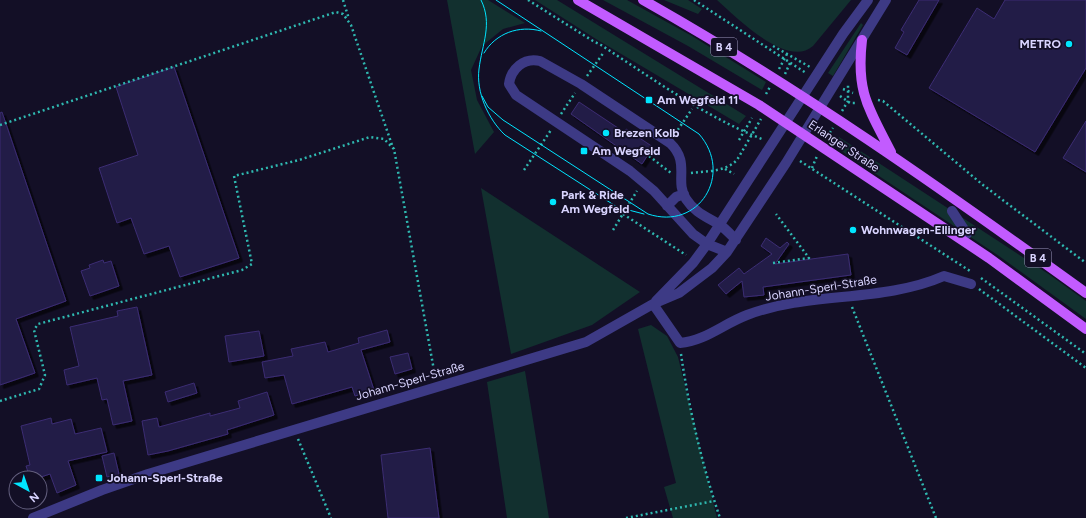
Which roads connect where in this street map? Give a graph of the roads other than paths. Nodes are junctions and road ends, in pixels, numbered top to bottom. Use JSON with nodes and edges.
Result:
{"nodes":[{"id":1,"x":578,"y":0,"type":"edge"},
{"id":2,"x":644,"y":0,"type":"edge"},
{"id":3,"x":868,"y":0,"type":"edge"},
{"id":4,"x":886,"y":0,"type":"edge"},
{"id":5,"x":862,"y":40,"type":"junction"},
{"id":6,"x":802,"y":95,"type":"junction"},
{"id":7,"x":821,"y":108,"type":"junction"},
{"id":8,"x":785,"y":122,"type":"junction"},
{"id":9,"x":804,"y":135,"type":"junction"},
{"id":10,"x":892,"y":154,"type":"junction"},
{"id":11,"x":684,"y":194,"type":"junction"},
{"id":12,"x":666,"y":206,"type":"junction"},
{"id":13,"x":952,"y":211,"type":"dead end"},
{"id":14,"x":720,"y":226,"type":"junction"},
{"id":15,"x":967,"y":234,"type":"dead end"},
{"id":16,"x":736,"y":240,"type":"junction"},
{"id":17,"x":708,"y":244,"type":"junction"},
{"id":18,"x":727,"y":252,"type":"junction"},
{"id":19,"x":970,"y":284,"type":"road end"},
{"id":20,"x":1086,"y":293,"type":"edge"},
{"id":21,"x":653,"y":304,"type":"junction"},
{"id":22,"x":1086,"y":329,"type":"edge"},
{"id":23,"x":33,"y":518,"type":"edge"}],
"edges":[{"from":1,"to":8,"type":"main road","name":"Erlanger Straße","number":"B 4"},
{"from":2,"to":6,"type":"main road","name":"Erlanger Straße","number":"B 4"},
{"from":3,"to":6,"type":"street"},
{"from":4,"to":5,"type":"street"},
{"from":5,"to":7,"type":"street"},
{"from":5,"to":10,"type":"main road","number":"B 4"},
{"from":6,"to":7,"type":"main road","name":"Erlanger Straße","number":"B 4"},
{"from":6,"to":8,"type":"street","name":"Johann-Sperl-Straße"},
{"from":7,"to":9,"type":"street"},
{"from":7,"to":10,"type":"main road","name":"Erlanger Straße","number":"B 4"},
{"from":8,"to":9,"type":"main road","name":"Erlanger Straße","number":"B 4"},
{"from":8,"to":14,"type":"street","name":"Johann-Sperl-Straße"},
{"from":9,"to":16,"type":"street","name":"Johann-Sperl-Straße"},
{"from":9,"to":22,"type":"main road","name":"Erlanger Straße","number":"B 4"},
{"from":10,"to":20,"type":"main road","name":"Erlanger Straße","number":"B 4"},
{"from":11,"to":12,"type":"street"},
{"from":11,"to":12,"type":"street"},
{"from":11,"to":14,"type":"street"},
{"from":12,"to":17,"type":"street"},
{"from":13,"to":15,"type":"street"},
{"from":14,"to":16,"type":"street"},
{"from":14,"to":17,"type":"street","name":"Johann-Sperl-Straße"},
{"from":16,"to":18,"type":"street","name":"Johann-Sperl-Straße"},
{"from":17,"to":18,"type":"street"},
{"from":17,"to":21,"type":"street","name":"Johann-Sperl-Straße"},
{"from":18,"to":21,"type":"street","name":"Johann-Sperl-Straße"},
{"from":19,"to":21,"type":"street","name":"Johann-Sperl-Straße"},
{"from":21,"to":23,"type":"street","name":"Johann-Sperl-Straße"}]}
